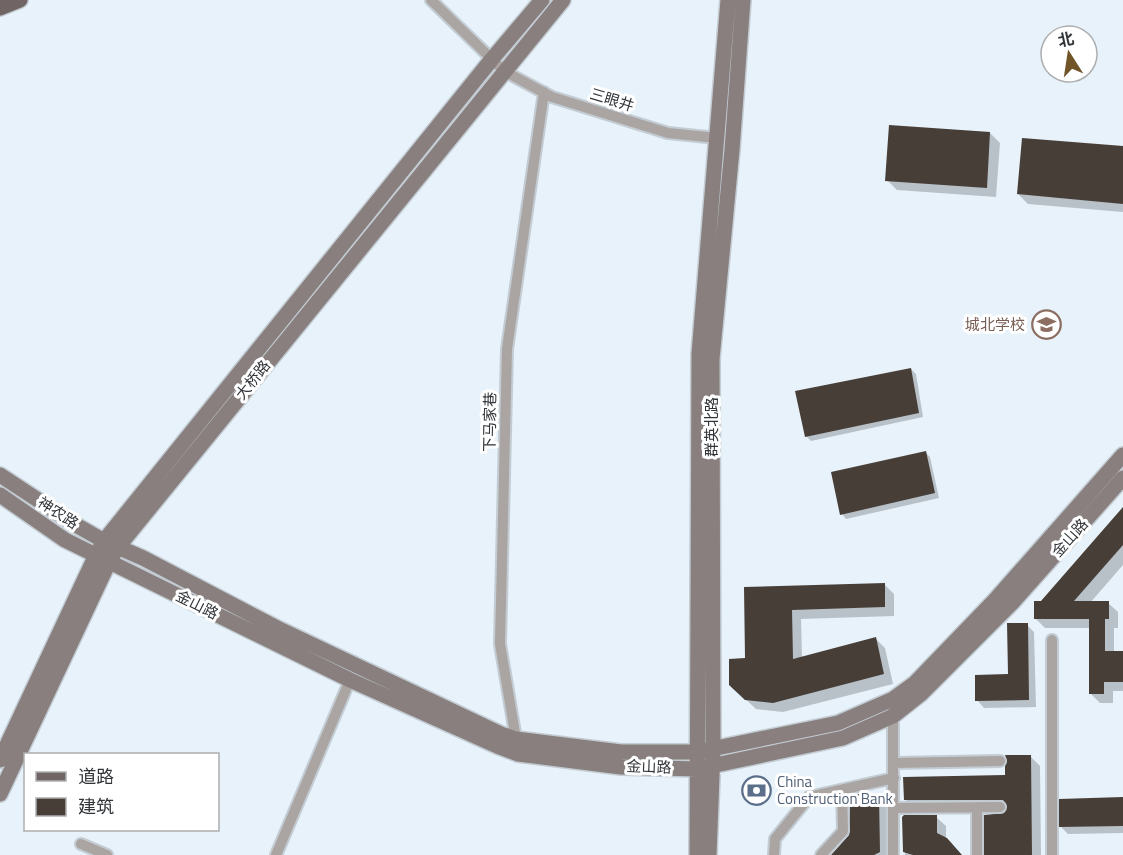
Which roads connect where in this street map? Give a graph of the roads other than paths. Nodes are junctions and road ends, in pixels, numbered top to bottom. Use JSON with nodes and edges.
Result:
{"nodes":[{"id":1,"x":20,"y":0,"type":"edge"},
{"id":2,"x":431,"y":0,"type":"edge"},
{"id":3,"x":542,"y":0,"type":"edge"},
{"id":4,"x":563,"y":0,"type":"edge"},
{"id":5,"x":728,"y":0,"type":"edge"},
{"id":6,"x":743,"y":0,"type":"edge"},
{"id":7,"x":0,"y":8,"type":"edge"},
{"id":8,"x":492,"y":59,"type":"junction"},
{"id":9,"x":504,"y":71,"type":"junction"},
{"id":10,"x":544,"y":92,"type":"junction"},
{"id":11,"x":717,"y":138,"type":"junction"},
{"id":12,"x":1123,"y":455,"type":"edge"},
{"id":13,"x":0,"y":475,"type":"edge"},
{"id":14,"x":1123,"y":478,"type":"edge"},
{"id":15,"x":0,"y":495,"type":"edge"},
{"id":16,"x":111,"y":544,"type":"junction"},
{"id":17,"x":102,"y":559,"type":"junction"},
{"id":18,"x":1052,"y":640,"type":"dead end"},
{"id":19,"x":350,"y":680,"type":"junction"},
{"id":20,"x":893,"y":699,"type":"junction"},
{"id":21,"x":893,"y":716,"type":"junction"},
{"id":22,"x":517,"y":746,"type":"junction"},
{"id":23,"x":713,"y":750,"type":"junction"},
{"id":24,"x":697,"y":752,"type":"junction"},
{"id":25,"x":0,"y":760,"type":"edge"},
{"id":26,"x":1000,"y":761,"type":"dead end"},
{"id":27,"x":894,"y":763,"type":"junction"},
{"id":28,"x":713,"y":766,"type":"junction"},
{"id":29,"x":697,"y":769,"type":"junction"},
{"id":30,"x":894,"y":778,"type":"junction"},
{"id":31,"x":842,"y":790,"type":"junction"},
{"id":32,"x":0,"y":794,"type":"edge"},
{"id":33,"x":977,"y":807,"type":"junction"},
{"id":34,"x":1000,"y":807,"type":"dead end"},
{"id":35,"x":894,"y":808,"type":"junction"},
{"id":36,"x":81,"y":844,"type":"dead end"},
{"id":37,"x":107,"y":855,"type":"edge"},
{"id":38,"x":276,"y":855,"type":"edge"},
{"id":39,"x":697,"y":855,"type":"edge"},
{"id":40,"x":709,"y":855,"type":"edge"},
{"id":41,"x":774,"y":855,"type":"edge"},
{"id":42,"x":820,"y":855,"type":"edge"},
{"id":43,"x":893,"y":855,"type":"edge"},
{"id":44,"x":977,"y":855,"type":"edge"},
{"id":45,"x":1052,"y":855,"type":"edge"}],
"edges":[{"from":1,"to":7,"type":"main road"},
{"from":2,"to":8,"type":"street","name":"三眼井"},
{"from":3,"to":8,"type":"street","name":"大桥路"},
{"from":4,"to":9,"type":"street","name":"大桥路"},
{"from":5,"to":11,"type":"street","name":"群英北路"},
{"from":6,"to":23,"type":"street","name":"群英北路"},
{"from":8,"to":9,"type":"street","name":"三眼井"},
{"from":8,"to":16,"type":"street","name":"大桥路"},
{"from":9,"to":10,"type":"street","name":"三眼井"},
{"from":9,"to":16,"type":"street","name":"大桥路"},
{"from":10,"to":11,"type":"street","name":"三眼井"},
{"from":10,"to":22,"type":"street","name":"下马家巷"},
{"from":11,"to":24,"type":"street","name":"群英北路"},
{"from":12,"to":20,"type":"street","name":"金山路"},
{"from":13,"to":16,"type":"street","name":"神农路"},
{"from":14,"to":21,"type":"street","name":"金山路"},
{"from":15,"to":17,"type":"street","name":"神农路"},
{"from":16,"to":17,"type":"street","name":"大桥路"},
{"from":16,"to":22,"type":"street","name":"金山路"},
{"from":17,"to":19,"type":"street","name":"金山路"},
{"from":17,"to":25,"type":"street","name":"大桥路"},
{"from":17,"to":32,"type":"street","name":"大桥路"},
{"from":18,"to":45,"type":"street"},
{"from":19,"to":22,"type":"street","name":"金山路"},
{"from":19,"to":38,"type":"street"},
{"from":20,"to":21,"type":"street"},
{"from":20,"to":23,"type":"street","name":"金山路"},
{"from":21,"to":27,"type":"street"},
{"from":21,"to":28,"type":"street","name":"金山路"},
{"from":22,"to":24,"type":"street","name":"金山路"},
{"from":22,"to":29,"type":"street","name":"金山路"},
{"from":23,"to":24,"type":"street","name":"金山路"},
{"from":23,"to":28,"type":"street","name":"群英北路"},
{"from":24,"to":29,"type":"street","name":"群英北路"},
{"from":26,"to":27,"type":"street"},
{"from":27,"to":30,"type":"street"},
{"from":28,"to":29,"type":"street","name":"金山路"},
{"from":28,"to":40,"type":"street","name":"群英北路"},
{"from":29,"to":39,"type":"street","name":"群英北路"},
{"from":30,"to":31,"type":"street"},
{"from":30,"to":35,"type":"street"},
{"from":31,"to":41,"type":"street"},
{"from":31,"to":42,"type":"street"},
{"from":33,"to":34,"type":"street"},
{"from":33,"to":35,"type":"street"},
{"from":33,"to":44,"type":"street"},
{"from":35,"to":43,"type":"street"},
{"from":36,"to":37,"type":"street"}]}
